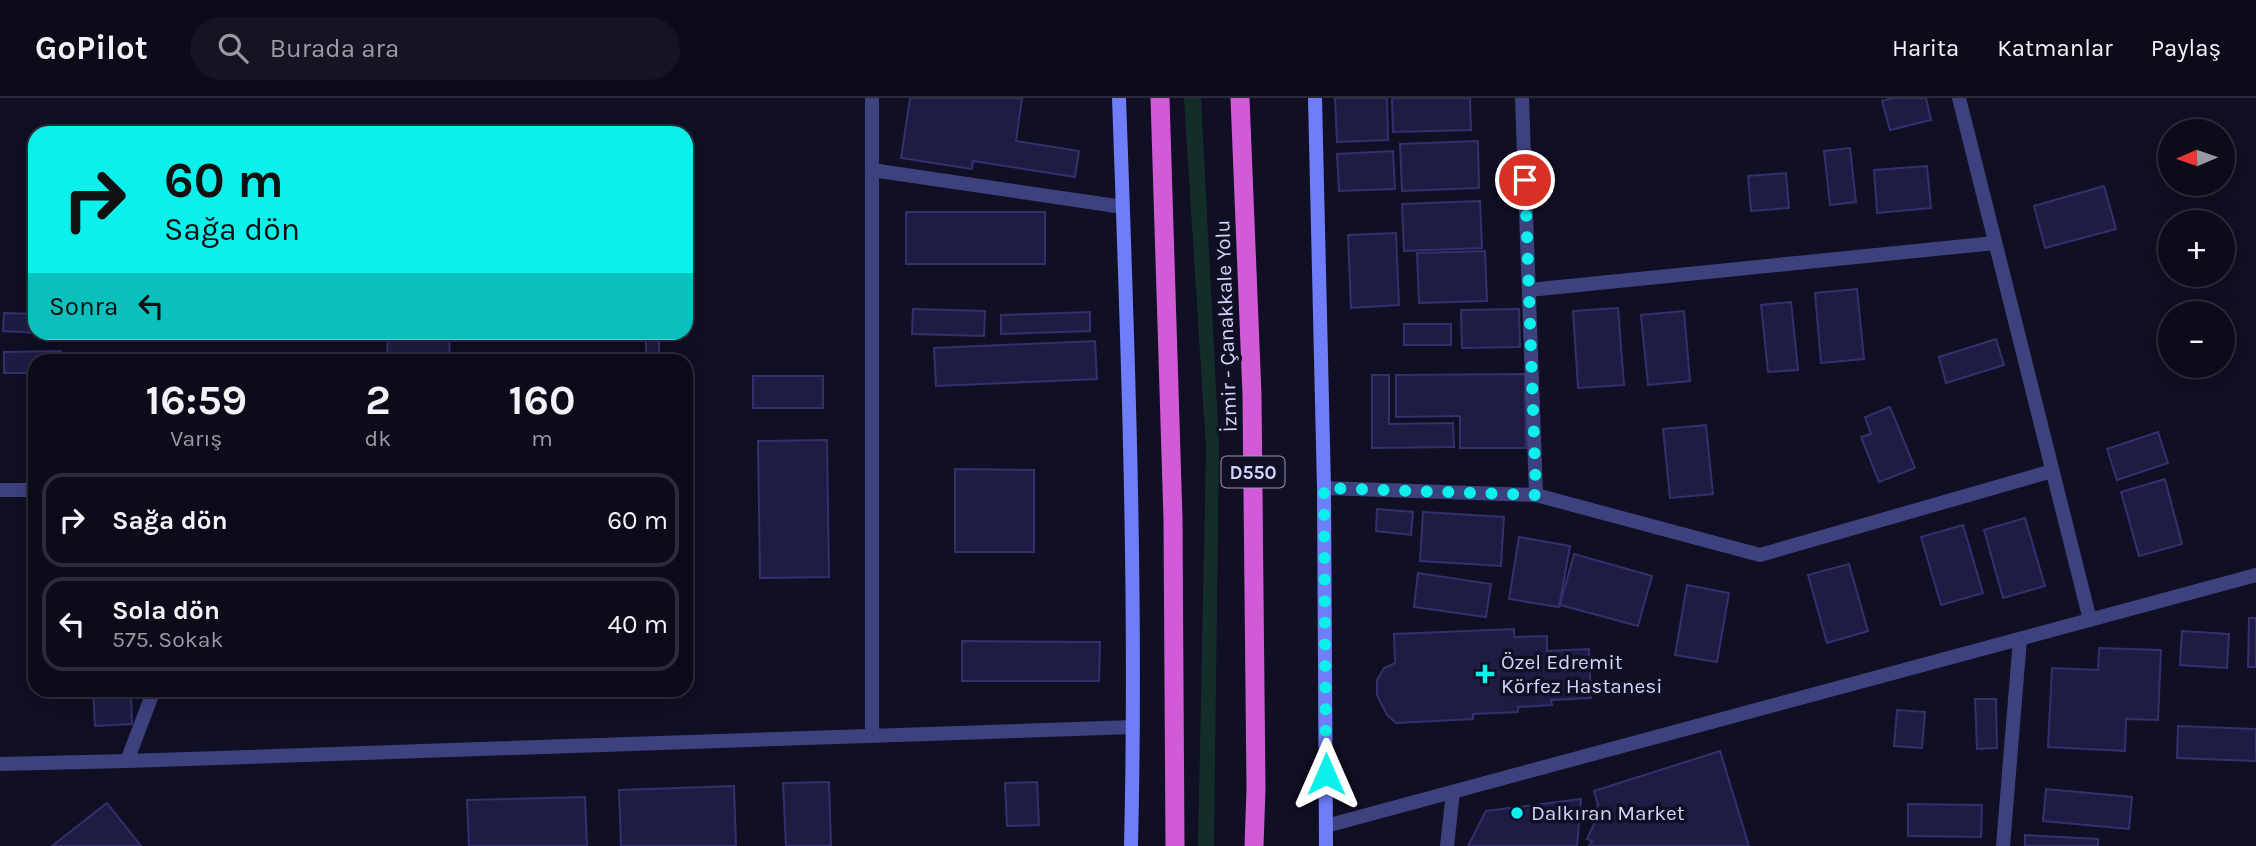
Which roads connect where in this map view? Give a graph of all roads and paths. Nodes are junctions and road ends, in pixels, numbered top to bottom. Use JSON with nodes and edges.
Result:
{"nodes":[{"id":1,"x":872,"y":98,"type":"edge"},
{"id":2,"x":1119,"y":98,"type":"edge"},
{"id":3,"x":1160,"y":98,"type":"edge"},
{"id":4,"x":1240,"y":98,"type":"edge"},
{"id":5,"x":1315,"y":98,"type":"edge"},
{"id":6,"x":1522,"y":98,"type":"edge"},
{"id":7,"x":1959,"y":98,"type":"edge"},
{"id":8,"x":872,"y":170,"type":"junction"},
{"id":9,"x":1123,"y":207,"type":"junction"},
{"id":10,"x":1995,"y":243,"type":"junction"},
{"id":11,"x":1528,"y":290,"type":"junction"},
{"id":12,"x":2052,"y":471,"type":"junction"},
{"id":13,"x":1324,"y":488,"type":"junction"},
{"id":14,"x":0,"y":490,"type":"edge"},
{"id":15,"x":28,"y":490,"type":"edge"},
{"id":16,"x":1536,"y":495,"type":"junction"},
{"id":17,"x":2256,"y":575,"type":"edge"},
{"id":18,"x":2090,"y":620,"type":"junction"},
{"id":19,"x":2020,"y":639,"type":"junction"},
{"id":20,"x":151,"y":697,"type":"edge"},
{"id":21,"x":1133,"y":727,"type":"junction"},
{"id":22,"x":872,"y":735,"type":"junction"},
{"id":23,"x":127,"y":761,"type":"junction"},
{"id":24,"x":0,"y":764,"type":"edge"},
{"id":25,"x":1453,"y":792,"type":"junction"},
{"id":26,"x":1326,"y":826,"type":"junction"},
{"id":27,"x":1131,"y":846,"type":"edge"},
{"id":28,"x":1175,"y":846,"type":"edge"},
{"id":29,"x":1254,"y":846,"type":"edge"},
{"id":30,"x":1326,"y":846,"type":"edge"},
{"id":31,"x":1447,"y":846,"type":"edge"},
{"id":32,"x":2003,"y":846,"type":"edge"}],
"edges":[{"from":1,"to":8,"type":"street"},
{"from":2,"to":9,"type":"main road"},
{"from":3,"to":28,"type":"highway"},
{"from":4,"to":29,"type":"highway","name":"İzmir - Çanakkale Yolu","number":"D550"},
{"from":5,"to":13,"type":"main road"},
{"from":6,"to":11,"type":"street"},
{"from":7,"to":10,"type":"street"},
{"from":8,"to":9,"type":"street"},
{"from":8,"to":22,"type":"street"},
{"from":9,"to":21,"type":"main road"},
{"from":10,"to":11,"type":"street"},
{"from":10,"to":12,"type":"street"},
{"from":11,"to":16,"type":"street"},
{"from":12,"to":16,"type":"street"},
{"from":12,"to":18,"type":"street"},
{"from":13,"to":16,"type":"street"},
{"from":13,"to":26,"type":"main road"},
{"from":14,"to":15,"type":"street"},
{"from":17,"to":18,"type":"street"},
{"from":18,"to":19,"type":"street"},
{"from":19,"to":25,"type":"street"},
{"from":19,"to":32,"type":"street"},
{"from":20,"to":23,"type":"street"},
{"from":21,"to":22,"type":"street"},
{"from":21,"to":27,"type":"main road"},
{"from":22,"to":23,"type":"street"},
{"from":23,"to":24,"type":"street"},
{"from":25,"to":26,"type":"street"},
{"from":25,"to":31,"type":"street"},
{"from":26,"to":30,"type":"main road"}]}
